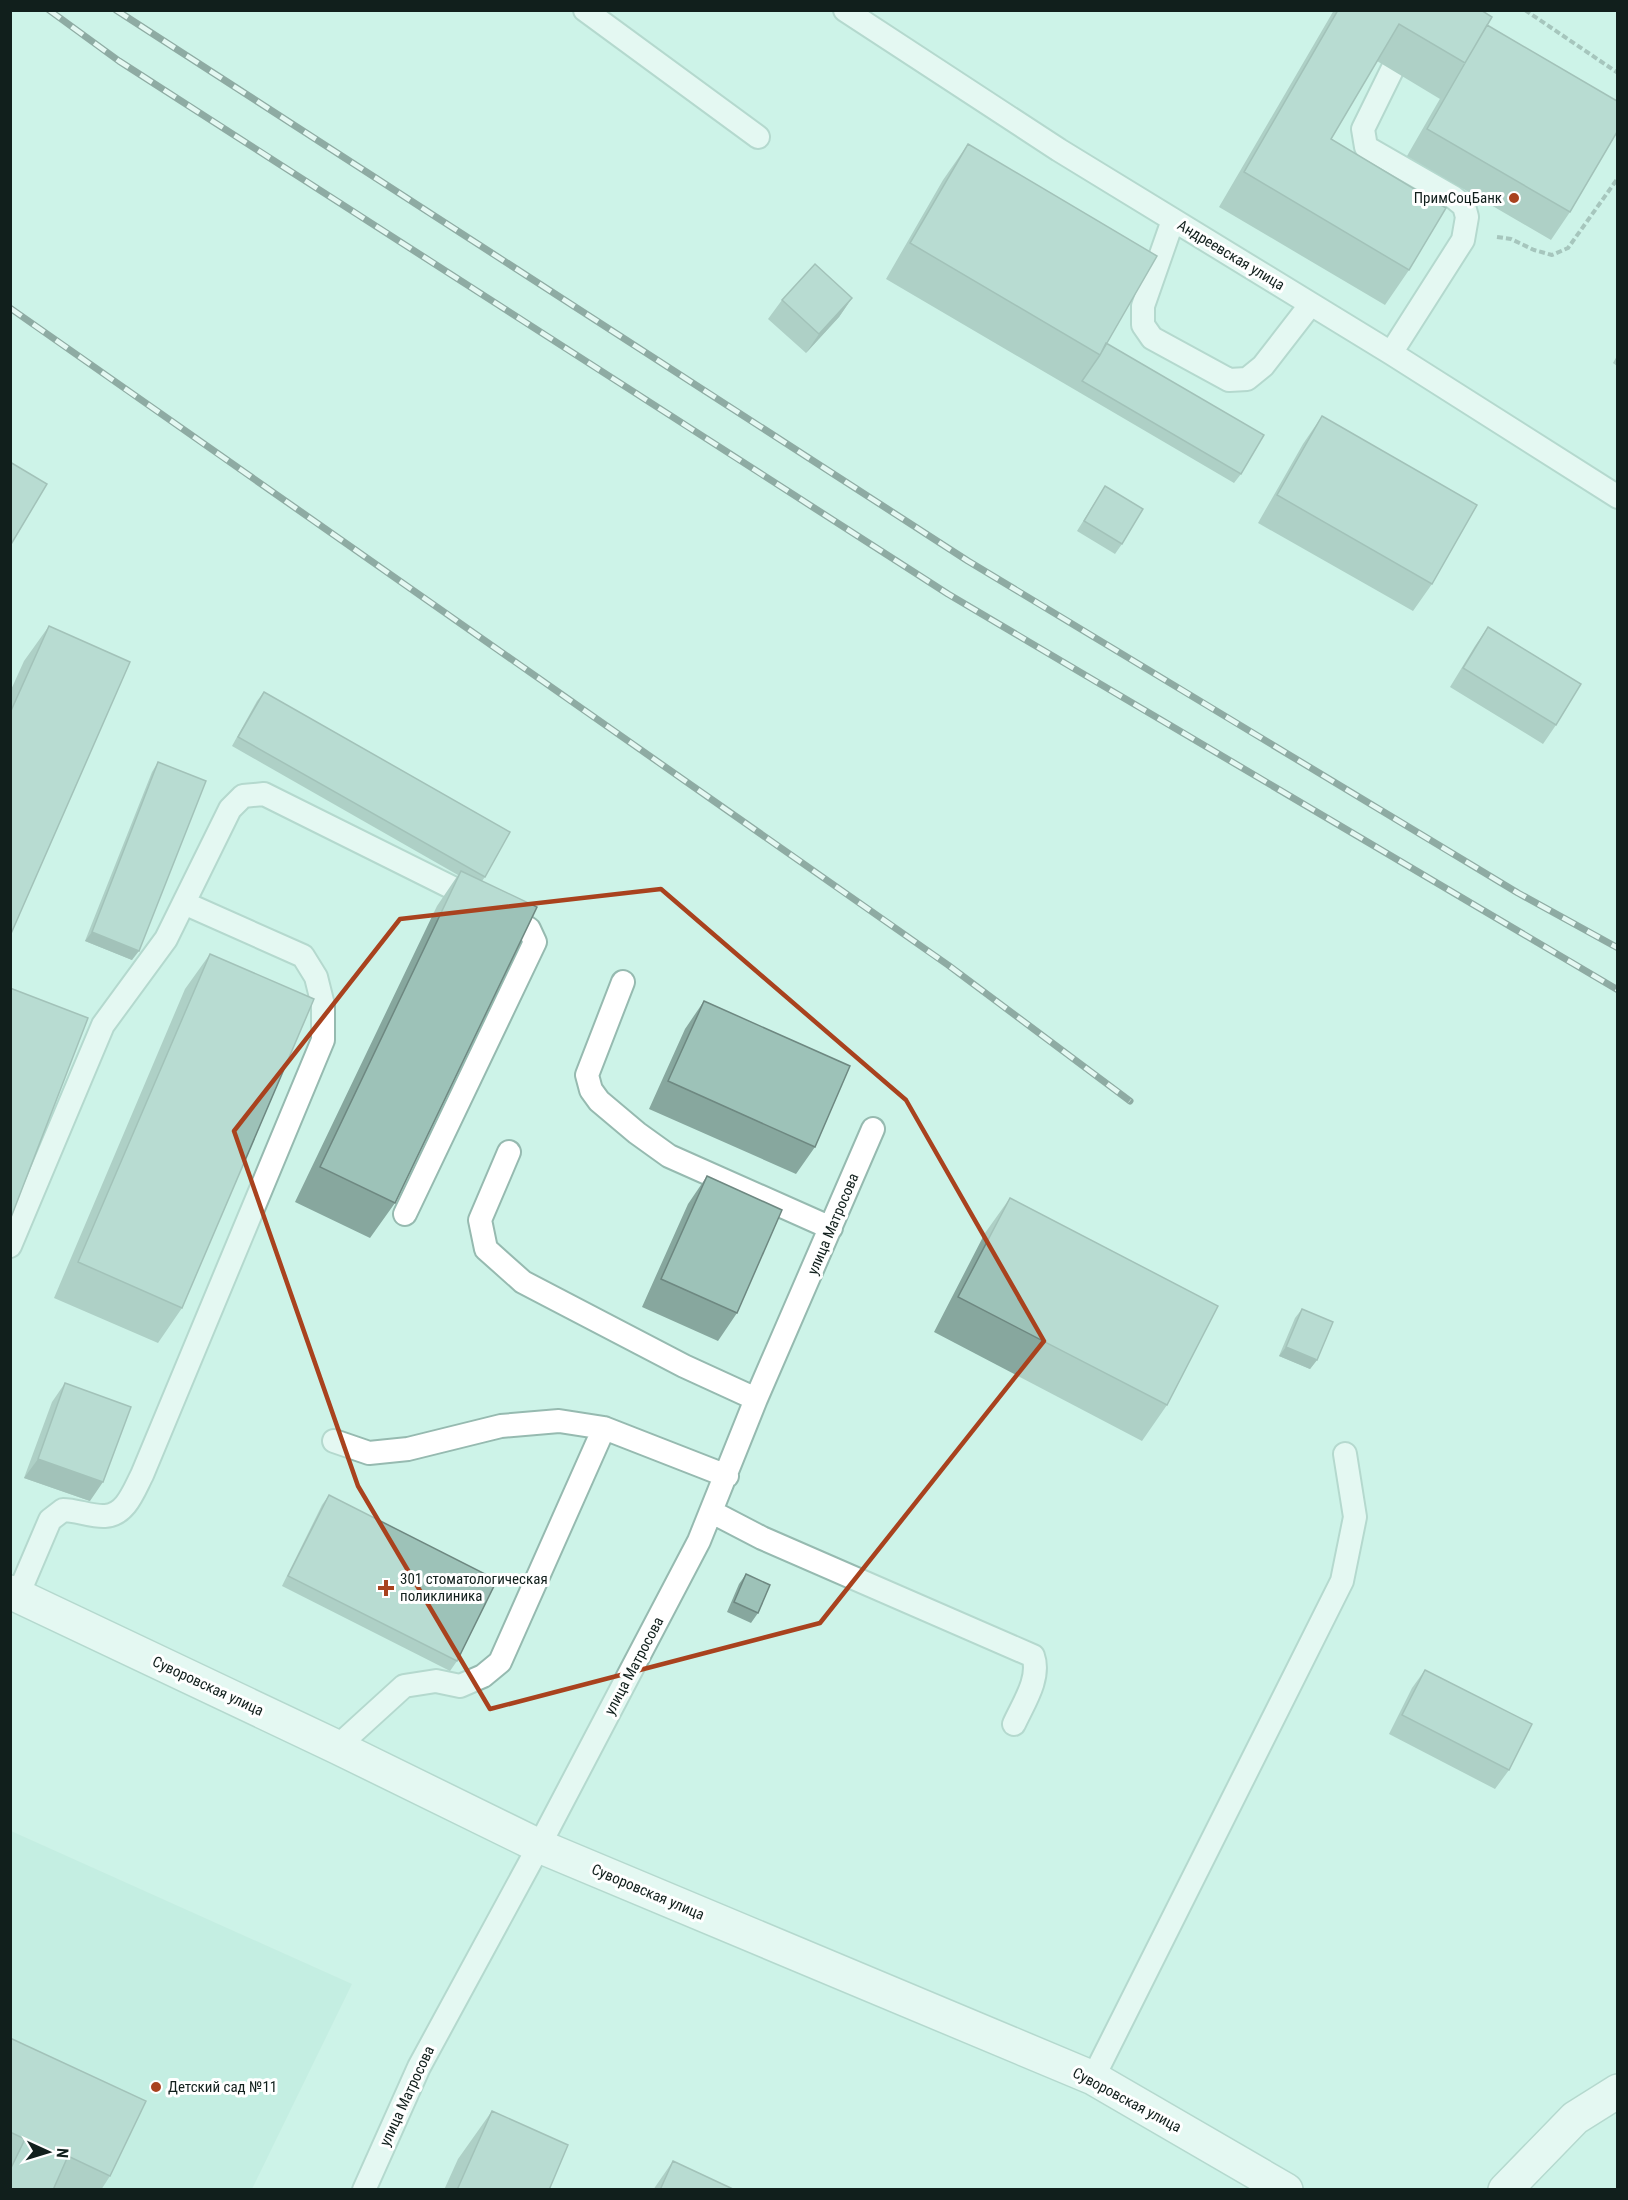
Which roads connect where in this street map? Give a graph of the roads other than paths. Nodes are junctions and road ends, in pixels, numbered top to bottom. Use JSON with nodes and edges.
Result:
{"nodes":[{"id":1,"x":585,"y":10,"type":"edge"},
{"id":2,"x":845,"y":10,"type":"edge"},
{"id":3,"x":1428,"y":10,"type":"edge"},
{"id":4,"x":758,"y":137,"type":"dead end"},
{"id":5,"x":1173,"y":220,"type":"junction"},
{"id":6,"x":1311,"y":304,"type":"junction"},
{"id":7,"x":1391,"y":353,"type":"junction"},
{"id":8,"x":1617,"y":497,"type":"edge"},
{"id":9,"x":184,"y":903,"type":"junction"},
{"id":10,"x":623,"y":982,"type":"dead end"},
{"id":11,"x":873,"y":1129,"type":"dead end"},
{"id":12,"x":509,"y":1152,"type":"dead end"},
{"id":13,"x":405,"y":1214,"type":"edge"},
{"id":14,"x":831,"y":1228,"type":"junction"},
{"id":15,"x":10,"y":1246,"type":"edge"},
{"id":16,"x":756,"y":1399,"type":"junction"},
{"id":17,"x":604,"y":1428,"type":"junction"},
{"id":18,"x":334,"y":1441,"type":"dead end"},
{"id":19,"x":1345,"y":1454,"type":"dead end"},
{"id":20,"x":727,"y":1476,"type":"junction"},
{"id":21,"x":712,"y":1512,"type":"junction"},
{"id":22,"x":14,"y":1594,"type":"edge"},
{"id":23,"x":1014,"y":1724,"type":"dead end"},
{"id":24,"x":337,"y":1747,"type":"junction"},
{"id":25,"x":539,"y":1846,"type":"junction"},
{"id":26,"x":1093,"y":2078,"type":"junction"},
{"id":27,"x":1617,"y":2091,"type":"edge"},
{"id":28,"x":364,"y":2190,"type":"edge"},
{"id":29,"x":1286,"y":2190,"type":"edge"},
{"id":30,"x":1505,"y":2190,"type":"edge"}],
"edges":[{"from":1,"to":4,"type":"lane"},
{"from":2,"to":5,"type":"lane","name":"Андреевская улица"},
{"from":3,"to":7,"type":"lane"},
{"from":5,"to":6,"type":"lane","name":"Андреевская улица"},
{"from":5,"to":6,"type":"lane"},
{"from":6,"to":7,"type":"lane","name":"Андреевская улица"},
{"from":7,"to":8,"type":"lane","name":"Андреевская улица"},
{"from":9,"to":13,"type":"lane"},
{"from":9,"to":15,"type":"lane"},
{"from":9,"to":22,"type":"lane"},
{"from":10,"to":14,"type":"lane"},
{"from":11,"to":14,"type":"lane","name":"улица Матросова"},
{"from":12,"to":16,"type":"lane"},
{"from":14,"to":16,"type":"lane","name":"улица Матросова"},
{"from":16,"to":20,"type":"lane","name":"улица Матросова"},
{"from":17,"to":18,"type":"lane"},
{"from":17,"to":20,"type":"lane"},
{"from":17,"to":24,"type":"lane"},
{"from":19,"to":26,"type":"lane"},
{"from":20,"to":21,"type":"lane","name":"улица Матросова"},
{"from":21,"to":23,"type":"lane"},
{"from":21,"to":25,"type":"lane","name":"улица Матросова"},
{"from":22,"to":24,"type":"street","name":"Суворовская улица"},
{"from":24,"to":25,"type":"street","name":"Суворовская улица"},
{"from":25,"to":26,"type":"street","name":"Суворовская улица"},
{"from":25,"to":28,"type":"lane","name":"улица Матросова"},
{"from":26,"to":29,"type":"street","name":"Суворовская улица"},
{"from":27,"to":30,"type":"street"}]}
